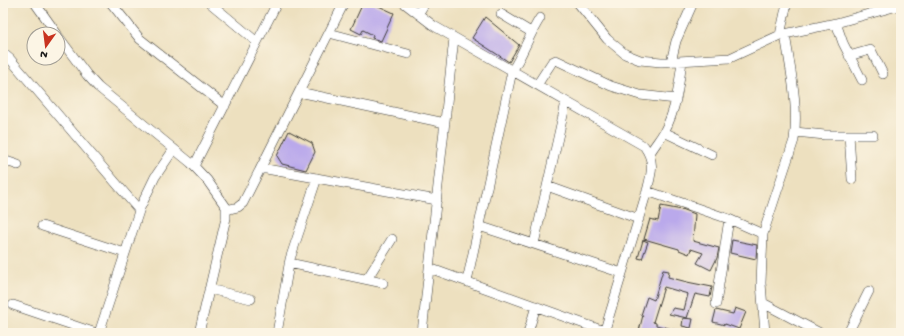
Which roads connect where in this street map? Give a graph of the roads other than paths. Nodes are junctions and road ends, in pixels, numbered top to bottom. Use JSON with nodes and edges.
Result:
{"nodes":[{"id":1,"x":35,"y":3,"type":"edge"},
{"id":2,"x":111,"y":3,"type":"edge"},
{"id":3,"x":211,"y":3,"type":"edge"},
{"id":4,"x":277,"y":3,"type":"edge"},
{"id":5,"x":344,"y":3,"type":"edge"},
{"id":6,"x":404,"y":3,"type":"edge"},
{"id":7,"x":425,"y":3,"type":"edge"},
{"id":8,"x":578,"y":3,"type":"edge"},
{"id":9,"x":693,"y":3,"type":"edge"},
{"id":10,"x":787,"y":3,"type":"edge"},
{"id":11,"x":901,"y":5,"type":"edge"},
{"id":12,"x":418,"y":14,"type":"junction"},
{"id":13,"x":501,"y":14,"type":"dead end"},
{"id":14,"x":540,"y":18,"type":"dead end"},
{"id":15,"x":836,"y":23,"type":"junction"},
{"id":16,"x":51,"y":26,"type":"edge"},
{"id":17,"x":531,"y":32,"type":"junction"},
{"id":18,"x":329,"y":33,"type":"junction"},
{"id":19,"x":782,"y":34,"type":"junction"},
{"id":20,"x":454,"y":38,"type":"junction"},
{"id":21,"x":257,"y":42,"type":"junction"},
{"id":22,"x":66,"y":47,"type":"edge"},
{"id":23,"x":3,"y":53,"type":"edge"},
{"id":24,"x":408,"y":54,"type":"dead end"},
{"id":25,"x":849,"y":56,"type":"junction"},
{"id":26,"x":671,"y":62,"type":"junction"},
{"id":27,"x":682,"y":62,"type":"junction"},
{"id":28,"x":512,"y":71,"type":"junction"},
{"id":29,"x":883,"y":74,"type":"dead end"},
{"id":30,"x":862,"y":80,"type":"dead end"},
{"id":31,"x":537,"y":85,"type":"junction"},
{"id":32,"x":299,"y":92,"type":"junction"},
{"id":33,"x":676,"y":99,"type":"junction"},
{"id":34,"x":566,"y":102,"type":"junction"},
{"id":35,"x":224,"y":106,"type":"junction"},
{"id":36,"x":445,"y":122,"type":"junction"},
{"id":37,"x":664,"y":132,"type":"junction"},
{"id":38,"x":795,"y":132,"type":"junction"},
{"id":39,"x":849,"y":135,"type":"junction"},
{"id":40,"x":873,"y":135,"type":"dead end"},
{"id":41,"x":174,"y":149,"type":"junction"},
{"id":42,"x":650,"y":153,"type":"junction"},
{"id":43,"x":712,"y":155,"type":"dead end"},
{"id":44,"x":3,"y":160,"type":"edge"},
{"id":45,"x":18,"y":165,"type":"dead end"},
{"id":46,"x":194,"y":166,"type":"junction"},
{"id":47,"x":261,"y":168,"type":"junction"},
{"id":48,"x":317,"y":178,"type":"junction"},
{"id":49,"x":852,"y":178,"type":"dead end"},
{"id":50,"x":547,"y":186,"type":"junction"},
{"id":51,"x":647,"y":191,"type":"junction"},
{"id":52,"x":437,"y":200,"type":"junction"},
{"id":53,"x":139,"y":210,"type":"junction"},
{"id":54,"x":226,"y":210,"type":"junction"},
{"id":55,"x":638,"y":219,"type":"junction"},
{"id":56,"x":729,"y":219,"type":"junction"},
{"id":57,"x":42,"y":226,"type":"dead end"},
{"id":58,"x":479,"y":226,"type":"junction"},
{"id":59,"x":763,"y":234,"type":"junction"},
{"id":60,"x":392,"y":239,"type":"dead end"},
{"id":61,"x":534,"y":244,"type":"junction"},
{"id":62,"x":125,"y":253,"type":"junction"},
{"id":63,"x":289,"y":264,"type":"junction"},
{"id":64,"x":429,"y":268,"type":"junction"},
{"id":65,"x":622,"y":273,"type":"junction"},
{"id":66,"x":367,"y":279,"type":"junction"},
{"id":67,"x":467,"y":281,"type":"junction"},
{"id":68,"x":383,"y":283,"type":"dead end"},
{"id":69,"x":209,"y":289,"type":"junction"},
{"id":70,"x":869,"y":291,"type":"dead end"},
{"id":71,"x":251,"y":299,"type":"dead end"},
{"id":72,"x":762,"y":303,"type":"junction"},
{"id":73,"x":716,"y":304,"type":"dead end"},
{"id":74,"x":12,"y":305,"type":"dead end"},
{"id":75,"x":536,"y":306,"type":"junction"},
{"id":76,"x":604,"y":332,"type":"edge"},
{"id":77,"x":99,"y":333,"type":"edge"},
{"id":78,"x":199,"y":333,"type":"edge"},
{"id":79,"x":277,"y":333,"type":"edge"},
{"id":80,"x":422,"y":333,"type":"edge"},
{"id":81,"x":528,"y":333,"type":"edge"},
{"id":82,"x":765,"y":333,"type":"edge"},
{"id":83,"x":820,"y":333,"type":"edge"},
{"id":84,"x":848,"y":333,"type":"edge"}],
"edges":[{"from":1,"to":16,"type":"street"},
{"from":2,"to":35,"type":"street"},
{"from":3,"to":21,"type":"street"},
{"from":4,"to":21,"type":"street"},
{"from":5,"to":18,"type":"street"},
{"from":6,"to":12,"type":"street"},
{"from":7,"to":12,"type":"street"},
{"from":8,"to":26,"type":"street"},
{"from":9,"to":26,"type":"street"},
{"from":10,"to":19,"type":"street"},
{"from":11,"to":15,"type":"street"},
{"from":12,"to":20,"type":"street"},
{"from":13,"to":17,"type":"street"},
{"from":14,"to":17,"type":"street"},
{"from":15,"to":19,"type":"street"},
{"from":15,"to":25,"type":"street"},
{"from":17,"to":28,"type":"street"},
{"from":18,"to":24,"type":"street"},
{"from":18,"to":32,"type":"street"},
{"from":19,"to":27,"type":"street"},
{"from":19,"to":38,"type":"street"},
{"from":20,"to":28,"type":"street"},
{"from":20,"to":36,"type":"street"},
{"from":21,"to":35,"type":"street"},
{"from":22,"to":41,"type":"street"},
{"from":23,"to":53,"type":"street"},
{"from":25,"to":29,"type":"street"},
{"from":25,"to":30,"type":"street"},
{"from":26,"to":27,"type":"street"},
{"from":27,"to":33,"type":"street"},
{"from":28,"to":31,"type":"street"},
{"from":28,"to":58,"type":"street"},
{"from":31,"to":33,"type":"street"},
{"from":31,"to":34,"type":"street"},
{"from":32,"to":36,"type":"street"},
{"from":32,"to":47,"type":"street"},
{"from":33,"to":37,"type":"street"},
{"from":34,"to":42,"type":"street"},
{"from":34,"to":50,"type":"street"},
{"from":35,"to":46,"type":"street"},
{"from":36,"to":52,"type":"street"},
{"from":37,"to":42,"type":"street"},
{"from":37,"to":43,"type":"street"},
{"from":38,"to":39,"type":"street"},
{"from":38,"to":59,"type":"street"},
{"from":39,"to":40,"type":"street"},
{"from":39,"to":49,"type":"street"},
{"from":41,"to":46,"type":"street"},
{"from":41,"to":53,"type":"street"},
{"from":42,"to":51,"type":"street"},
{"from":44,"to":45,"type":"street"},
{"from":46,"to":54,"type":"street"},
{"from":47,"to":48,"type":"street"},
{"from":47,"to":54,"type":"street"},
{"from":48,"to":52,"type":"street"},
{"from":48,"to":63,"type":"street"},
{"from":50,"to":55,"type":"street"},
{"from":50,"to":61,"type":"street"},
{"from":51,"to":55,"type":"street"},
{"from":51,"to":56,"type":"street"},
{"from":52,"to":64,"type":"street"},
{"from":53,"to":62,"type":"street"},
{"from":54,"to":69,"type":"street"},
{"from":55,"to":65,"type":"street"},
{"from":56,"to":59,"type":"street"},
{"from":56,"to":73,"type":"street"},
{"from":57,"to":62,"type":"street"},
{"from":58,"to":61,"type":"street"},
{"from":58,"to":67,"type":"street"},
{"from":59,"to":72,"type":"street"},
{"from":60,"to":66,"type":"street"},
{"from":61,"to":65,"type":"street"},
{"from":62,"to":77,"type":"street"},
{"from":63,"to":66,"type":"street"},
{"from":63,"to":79,"type":"street"},
{"from":64,"to":67,"type":"street"},
{"from":64,"to":80,"type":"street"},
{"from":65,"to":76,"type":"street"},
{"from":66,"to":68,"type":"street"},
{"from":67,"to":75,"type":"street"},
{"from":69,"to":71,"type":"street"},
{"from":69,"to":78,"type":"street"},
{"from":70,"to":84,"type":"street"},
{"from":72,"to":82,"type":"street"},
{"from":72,"to":83,"type":"street"},
{"from":74,"to":77,"type":"street"},
{"from":75,"to":76,"type":"street"},
{"from":75,"to":81,"type":"street"}]}
